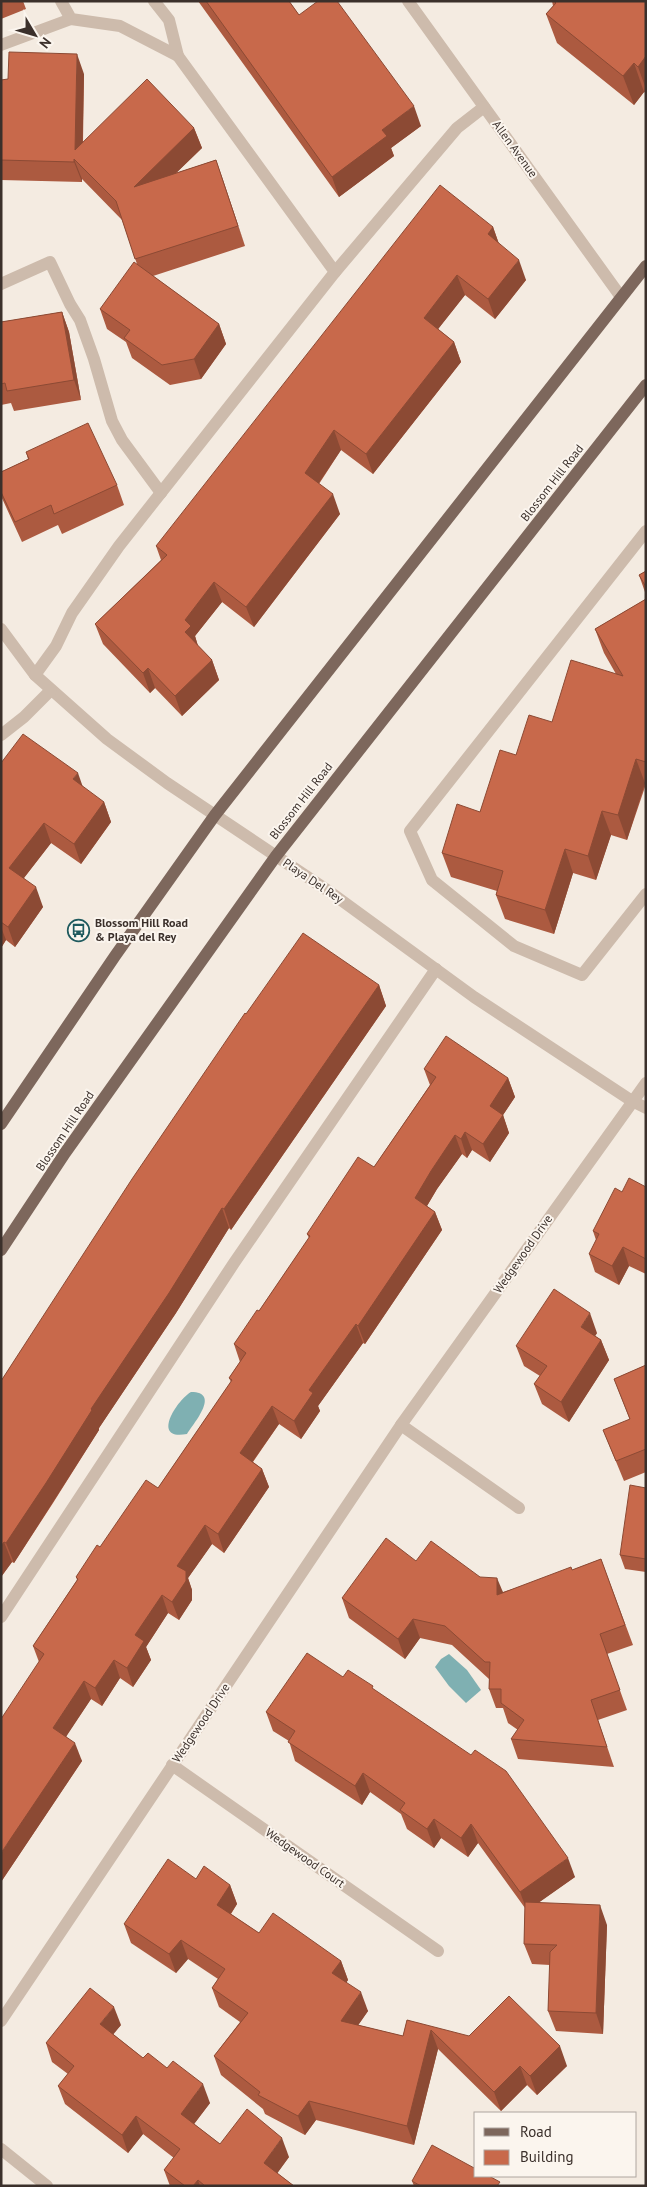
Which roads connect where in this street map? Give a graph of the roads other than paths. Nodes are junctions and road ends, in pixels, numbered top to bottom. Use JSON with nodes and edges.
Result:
{"nodes":[{"id":1,"x":61,"y":1,"type":"edge"},
{"id":2,"x":154,"y":1,"type":"edge"},
{"id":3,"x":408,"y":1,"type":"edge"},
{"id":4,"x":71,"y":19,"type":"junction"},
{"id":5,"x":1,"y":45,"type":"edge"},
{"id":6,"x":178,"y":56,"type":"junction"},
{"id":7,"x":484,"y":107,"type":"junction"},
{"id":8,"x":646,"y":266,"type":"edge"},
{"id":9,"x":335,"y":272,"type":"junction"},
{"id":10,"x":1,"y":284,"type":"edge"},
{"id":11,"x":622,"y":297,"type":"junction"},
{"id":12,"x":646,"y":385,"type":"edge"},
{"id":13,"x":161,"y":493,"type":"junction"},
{"id":14,"x":646,"y":531,"type":"edge"},
{"id":15,"x":1,"y":629,"type":"edge"},
{"id":16,"x":35,"y":675,"type":"junction"},
{"id":17,"x":51,"y":690,"type":"junction"},
{"id":18,"x":1,"y":735,"type":"edge"},
{"id":19,"x":215,"y":815,"type":"junction"},
{"id":20,"x":276,"y":856,"type":"junction"},
{"id":21,"x":646,"y":894,"type":"edge"},
{"id":22,"x":436,"y":969,"type":"junction"},
{"id":23,"x":646,"y":1083,"type":"edge"},
{"id":24,"x":632,"y":1101,"type":"junction"},
{"id":25,"x":646,"y":1108,"type":"edge"},
{"id":26,"x":1,"y":1124,"type":"edge"},
{"id":27,"x":1,"y":1250,"type":"edge"},
{"id":28,"x":401,"y":1425,"type":"junction"},
{"id":29,"x":519,"y":1508,"type":"dead end"},
{"id":30,"x":1,"y":1617,"type":"edge"},
{"id":31,"x":172,"y":1765,"type":"junction"},
{"id":32,"x":438,"y":1952,"type":"dead end"},
{"id":33,"x":1,"y":2021,"type":"edge"},
{"id":34,"x":1,"y":2149,"type":"edge"},
{"id":35,"x":47,"y":2186,"type":"edge"}],
"edges":[{"from":1,"to":4,"type":"street"},
{"from":2,"to":6,"type":"street"},
{"from":3,"to":7,"type":"street","name":"Allen Avenue"},
{"from":4,"to":5,"type":"street"},
{"from":4,"to":6,"type":"street"},
{"from":6,"to":9,"type":"street"},
{"from":7,"to":9,"type":"street"},
{"from":7,"to":11,"type":"street","name":"Allen Avenue"},
{"from":8,"to":11,"type":"main road"},
{"from":9,"to":13,"type":"street"},
{"from":10,"to":13,"type":"street"},
{"from":11,"to":19,"type":"main road"},
{"from":12,"to":20,"type":"main road","name":"Blossom Hill Road"},
{"from":13,"to":16,"type":"street"},
{"from":14,"to":21,"type":"street"},
{"from":15,"to":16,"type":"street","name":"Playa Del Rey"},
{"from":16,"to":17,"type":"street","name":"Playa Del Rey"},
{"from":17,"to":18,"type":"street"},
{"from":17,"to":19,"type":"street","name":"Playa Del Rey"},
{"from":19,"to":20,"type":"street","name":"Playa Del Rey"},
{"from":19,"to":26,"type":"main road"},
{"from":20,"to":22,"type":"street","name":"Playa Del Rey"},
{"from":20,"to":27,"type":"main road","name":"Blossom Hill Road"},
{"from":22,"to":24,"type":"street","name":"Playa Del Rey"},
{"from":22,"to":30,"type":"street"},
{"from":23,"to":24,"type":"street","name":"Wedgewood Drive"},
{"from":24,"to":25,"type":"street","name":"Playa Del Rey"},
{"from":24,"to":28,"type":"street","name":"Wedgewood Drive"},
{"from":28,"to":29,"type":"street"},
{"from":28,"to":31,"type":"street","name":"Wedgewood Drive"},
{"from":31,"to":32,"type":"street","name":"Wedgewood Court"},
{"from":31,"to":33,"type":"street","name":"Wedgewood Drive"},
{"from":34,"to":35,"type":"street"}]}
